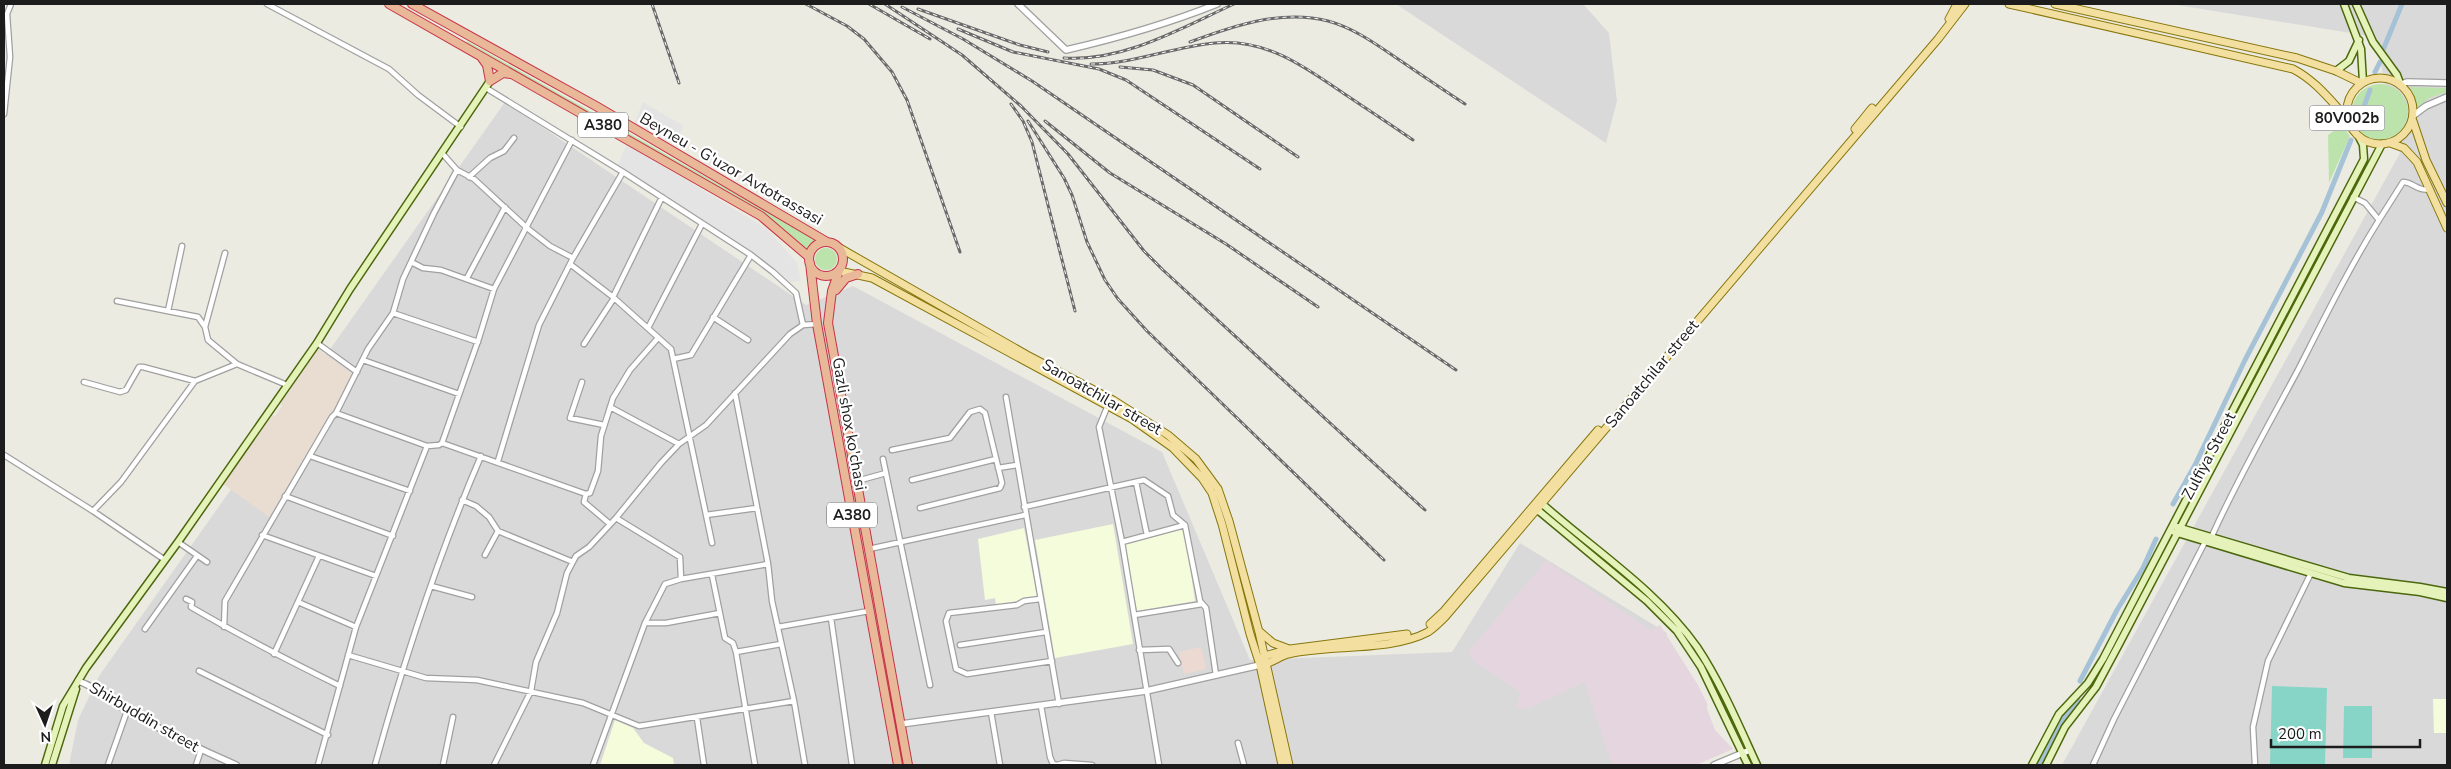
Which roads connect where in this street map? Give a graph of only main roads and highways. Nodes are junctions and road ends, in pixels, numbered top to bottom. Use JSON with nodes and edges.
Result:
{"nodes":[{"id":1,"x":389,"y":4,"type":"edge"},
{"id":2,"x":412,"y":4,"type":"edge"},
{"id":3,"x":1957,"y":4,"type":"edge"},
{"id":4,"x":1965,"y":4,"type":"edge"},
{"id":5,"x":2009,"y":4,"type":"edge"},
{"id":6,"x":2055,"y":4,"type":"edge"},
{"id":7,"x":2344,"y":4,"type":"edge"},
{"id":8,"x":2356,"y":4,"type":"edge"},
{"id":9,"x":2359,"y":40,"type":"junction"},
{"id":10,"x":2219,"y":41,"type":"junction"},
{"id":11,"x":2216,"y":51,"type":"junction"},
{"id":12,"x":478,"y":54,"type":"junction"},
{"id":13,"x":2336,"y":71,"type":"junction"},
{"id":14,"x":512,"y":74,"type":"junction"},
{"id":15,"x":2362,"y":82,"type":"junction"},
{"id":16,"x":2400,"y":83,"type":"junction"},
{"id":17,"x":488,"y":84,"type":"junction"},
{"id":18,"x":2347,"y":118,"type":"junction"},
{"id":19,"x":2413,"y":118,"type":"junction"},
{"id":20,"x":2359,"y":137,"type":"junction"},
{"id":21,"x":2386,"y":144,"type":"junction"},
{"id":22,"x":737,"y":202,"type":"junction"},
{"id":23,"x":2447,"y":203,"type":"edge"},
{"id":24,"x":724,"y":204,"type":"dead end"},
{"id":25,"x":2447,"y":228,"type":"edge"},
{"id":26,"x":827,"y":242,"type":"junction"},
{"id":27,"x":838,"y":247,"type":"junction"},
{"id":28,"x":809,"y":260,"type":"junction"},
{"id":29,"x":839,"y":271,"type":"junction"},
{"id":30,"x":858,"y":274,"type":"junction"},
{"id":31,"x":831,"y":298,"type":"junction"},
{"id":32,"x":1026,"y":358,"type":"junction"},
{"id":33,"x":2258,"y":371,"type":"junction"},
{"id":34,"x":1537,"y":505,"type":"junction"},
{"id":35,"x":2175,"y":529,"type":"junction"},
{"id":36,"x":2447,"y":592,"type":"edge"},
{"id":37,"x":2447,"y":598,"type":"edge"},
{"id":38,"x":1259,"y":632,"type":"junction"},
{"id":39,"x":1250,"y":634,"type":"junction"},
{"id":40,"x":1262,"y":645,"type":"junction"},
{"id":41,"x":1278,"y":652,"type":"junction"},
{"id":42,"x":1288,"y":652,"type":"junction"},
{"id":43,"x":1264,"y":656,"type":"junction"},
{"id":44,"x":1263,"y":664,"type":"junction"},
{"id":45,"x":78,"y":681,"type":"junction"},
{"id":46,"x":45,"y":765,"type":"edge"},
{"id":47,"x":52,"y":765,"type":"edge"},
{"id":48,"x":898,"y":765,"type":"edge"},
{"id":49,"x":908,"y":765,"type":"edge"},
{"id":50,"x":1282,"y":765,"type":"edge"},
{"id":51,"x":1289,"y":765,"type":"edge"},
{"id":52,"x":1748,"y":765,"type":"edge"},
{"id":53,"x":1757,"y":765,"type":"edge"},
{"id":54,"x":2032,"y":765,"type":"edge"},
{"id":55,"x":2046,"y":765,"type":"edge"}],
"edges":[{"from":1,"to":12,"type":"highway","number":"A380"},
{"from":2,"to":26,"type":"highway","name":"Beyneu - G'uzor Avtotrassasi","number":"A380"},
{"from":3,"to":34,"type":"main road","name":"Sanoatchilar street"},
{"from":4,"to":34,"type":"main road","name":"Sanoatchilar street"},
{"from":5,"to":11,"type":"main road"},
{"from":6,"to":10,"type":"main road"},
{"from":7,"to":9,"type":"main road","number":"80V002b"},
{"from":8,"to":16,"type":"main road"},
{"from":9,"to":13,"type":"main road"},
{"from":9,"to":15,"type":"main road","number":"80V002b"},
{"from":10,"to":11,"type":"main road"},
{"from":10,"to":13,"type":"main road"},
{"from":11,"to":18,"type":"main road"},
{"from":12,"to":14,"type":"highway","number":"A380"},
{"from":12,"to":17,"type":"highway"},
{"from":13,"to":15,"type":"main road"},
{"from":14,"to":17,"type":"highway"},
{"from":14,"to":22,"type":"highway","number":"A380"},
{"from":15,"to":16,"type":"main road","number":"80V002b"},
{"from":15,"to":18,"type":"main road","number":"80V002b"},
{"from":16,"to":19,"type":"main road"},
{"from":17,"to":45,"type":"main road"},
{"from":18,"to":20,"type":"main road","number":"80V002b"},
{"from":19,"to":21,"type":"main road","number":"80V002b"},
{"from":19,"to":23,"type":"main road"},
{"from":20,"to":21,"type":"main road","number":"80V002b"},
{"from":20,"to":33,"type":"main road","name":"Zulfiya Street"},
{"from":21,"to":25,"type":"main road","number":"80V002b"},
{"from":21,"to":33,"type":"main road","name":"Zulfiya Street"},
{"from":22,"to":24,"type":"highway"},
{"from":22,"to":28,"type":"highway","number":"A380"},
{"from":26,"to":27,"type":"highway"},
{"from":26,"to":28,"type":"highway"},
{"from":27,"to":29,"type":"highway"},
{"from":27,"to":32,"type":"main road","name":"Sanoatchilar street"},
{"from":28,"to":29,"type":"highway"},
{"from":28,"to":48,"type":"highway","name":"Gazli shox ko'chasi","number":"A380"},
{"from":29,"to":30,"type":"main road"},
{"from":29,"to":31,"type":"highway","name":"Gazli shox ko'chasi","number":"A380"},
{"from":30,"to":31,"type":"highway"},
{"from":30,"to":32,"type":"main road"},
{"from":31,"to":49,"type":"highway","name":"Gazli shox ko'chasi","number":"A380"},
{"from":32,"to":38,"type":"main road","name":"Sanoatchilar street"},
{"from":32,"to":39,"type":"main road","name":"Sanoatchilar street"},
{"from":33,"to":35,"type":"main road","name":"Zulfiya Street"},
{"from":34,"to":42,"type":"main road","name":"Sanoatchilar street"},
{"from":34,"to":52,"type":"main road"},
{"from":34,"to":53,"type":"main road"},
{"from":35,"to":36,"type":"main road"},
{"from":35,"to":37,"type":"main road"},
{"from":35,"to":54,"type":"main road","name":"Zulfiya Street"},
{"from":35,"to":55,"type":"main road","name":"Zulfiya Street"},
{"from":38,"to":40,"type":"main road","name":"Sanoatchilar street"},
{"from":38,"to":42,"type":"main road"},
{"from":39,"to":40,"type":"main road"},
{"from":39,"to":44,"type":"main road","name":"Sanoatchilar street"},
{"from":40,"to":41,"type":"main road"},
{"from":40,"to":43,"type":"main road","name":"Sanoatchilar street"},
{"from":41,"to":42,"type":"main road","name":"Sanoatchilar street"},
{"from":41,"to":43,"type":"main road","name":"Sanoatchilar street"},
{"from":42,"to":44,"type":"main road","name":"Sanoatchilar street"},
{"from":43,"to":44,"type":"main road"},
{"from":44,"to":50,"type":"main road"},
{"from":44,"to":51,"type":"main road"},
{"from":45,"to":46,"type":"main road"},
{"from":45,"to":47,"type":"main road"}]}
